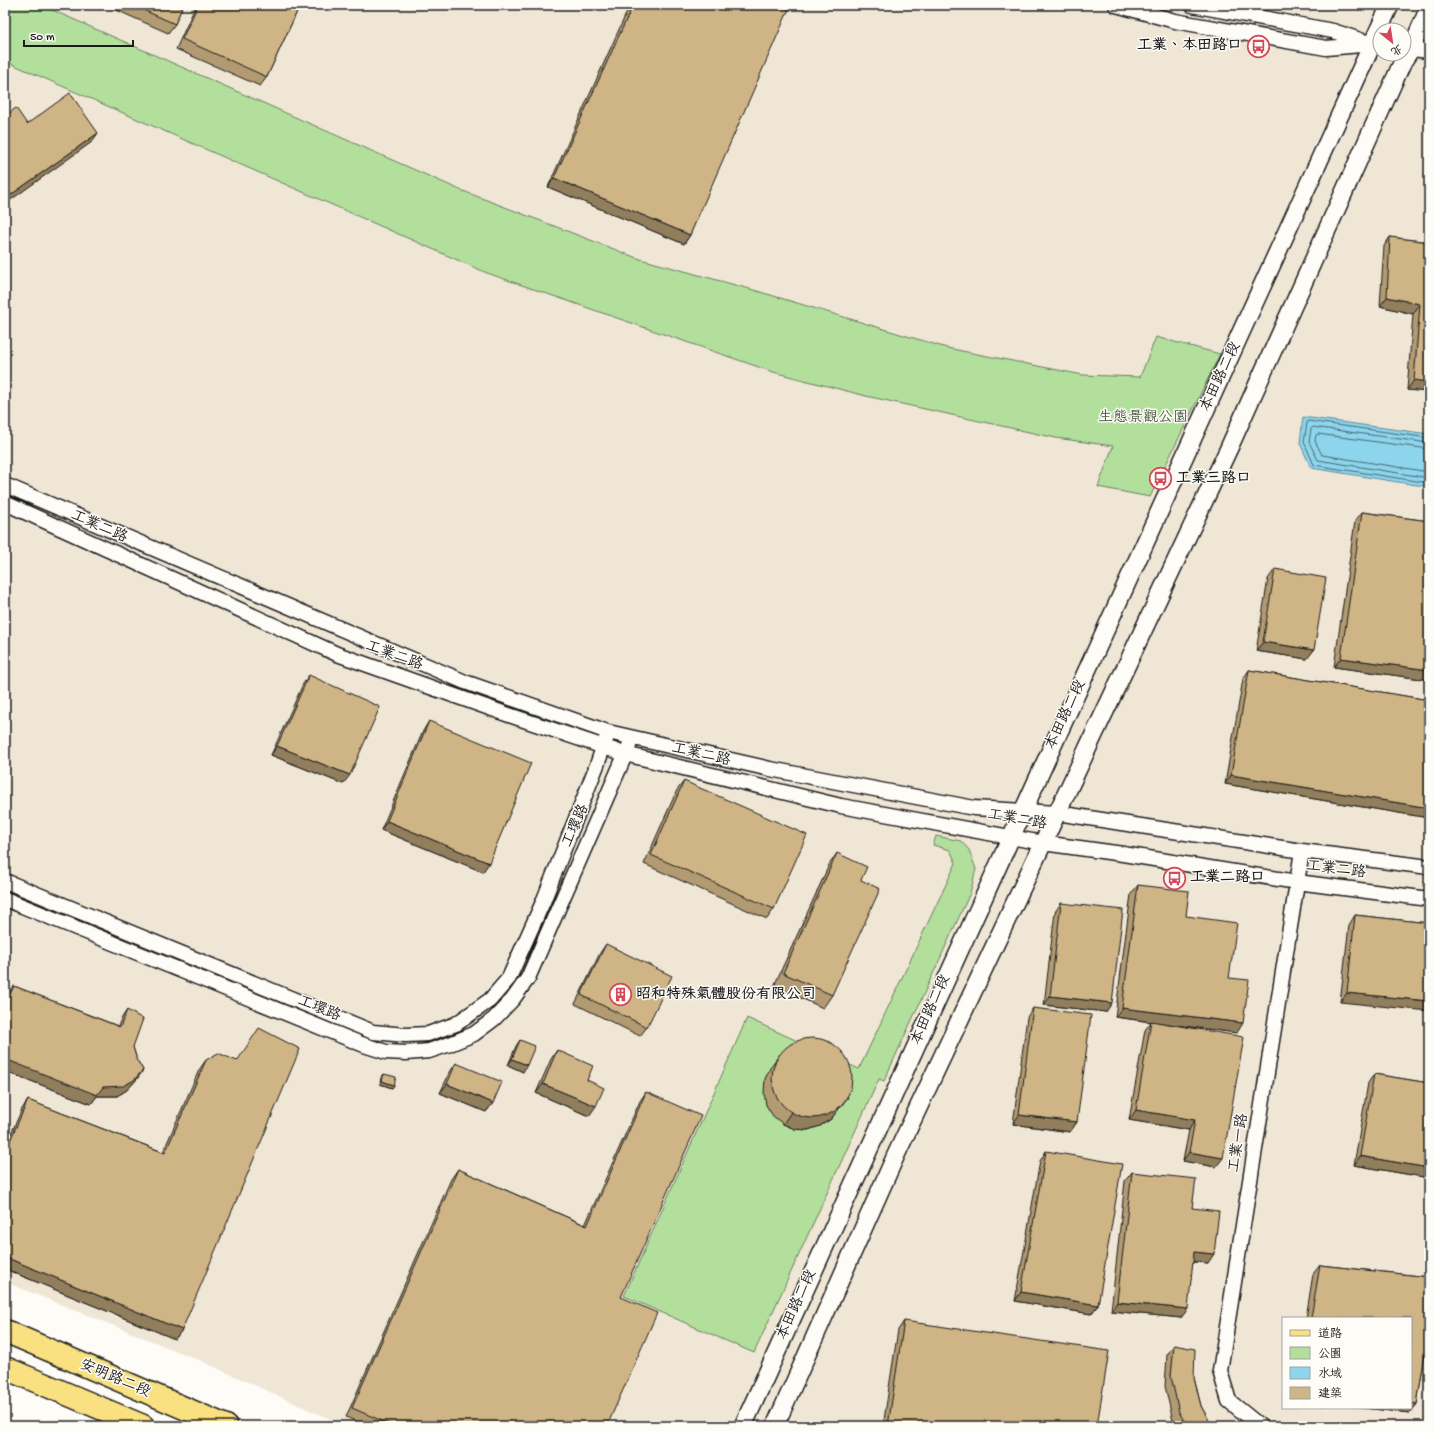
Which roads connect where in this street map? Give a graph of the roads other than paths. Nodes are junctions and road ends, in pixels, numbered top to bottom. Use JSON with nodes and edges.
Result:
{"nodes":[{"id":1,"x":1116,"y":5,"type":"edge"},
{"id":2,"x":1192,"y":5,"type":"edge"},
{"id":3,"x":1390,"y":5,"type":"edge"},
{"id":4,"x":1429,"y":8,"type":"edge"},
{"id":5,"x":1164,"y":11,"type":"edge"},
{"id":6,"x":1384,"y":22,"type":"edge"},
{"id":7,"x":1412,"y":39,"type":"edge"},
{"id":8,"x":1372,"y":43,"type":"edge"},
{"id":9,"x":1372,"y":44,"type":"edge"},
{"id":10,"x":1412,"y":49,"type":"edge"},
{"id":11,"x":1429,"y":51,"type":"edge"},
{"id":12,"x":1372,"y":53,"type":"edge"},
{"id":13,"x":1403,"y":62,"type":"edge"},
{"id":14,"x":5,"y":484,"type":"edge"},
{"id":15,"x":33,"y":496,"type":"junction"},
{"id":16,"x":5,"y":503,"type":"edge"},
{"id":17,"x":24,"y":512,"type":"junction"},
{"id":18,"x":117,"y":533,"type":"junction"},
{"id":19,"x":109,"y":550,"type":"junction"},
{"id":20,"x":192,"y":565,"type":"junction"},
{"id":21,"x":182,"y":584,"type":"junction"},
{"id":22,"x":304,"y":613,"type":"junction"},
{"id":23,"x":293,"y":634,"type":"junction"},
{"id":24,"x":608,"y":732,"type":"junction"},
{"id":25,"x":632,"y":738,"type":"junction"},
{"id":26,"x":603,"y":747,"type":"junction"},
{"id":27,"x":625,"y":754,"type":"junction"},
{"id":28,"x":776,"y":770,"type":"junction"},
{"id":29,"x":770,"y":789,"type":"junction"},
{"id":30,"x":1022,"y":811,"type":"junction"},
{"id":31,"x":1057,"y":813,"type":"junction"},
{"id":32,"x":1010,"y":837,"type":"junction"},
{"id":33,"x":1043,"y":843,"type":"junction"},
{"id":34,"x":1302,"y":852,"type":"junction"},
{"id":35,"x":1429,"y":867,"type":"edge"},
{"id":36,"x":5,"y":881,"type":"edge"},
{"id":37,"x":1297,"y":882,"type":"junction"},
{"id":38,"x":5,"y":899,"type":"edge"},
{"id":39,"x":1429,"y":899,"type":"edge"},
{"id":40,"x":100,"y":920,"type":"junction"},
{"id":41,"x":535,"y":921,"type":"junction"},
{"id":42,"x":550,"y":928,"type":"junction"},
{"id":43,"x":94,"y":935,"type":"junction"},
{"id":44,"x":167,"y":948,"type":"junction"},
{"id":45,"x":160,"y":962,"type":"junction"},
{"id":46,"x":227,"y":972,"type":"junction"},
{"id":47,"x":221,"y":987,"type":"junction"},
{"id":48,"x":406,"y":1035,"type":"junction"},
{"id":49,"x":406,"y":1053,"type":"junction"},
{"id":50,"x":5,"y":1331,"type":"edge"},
{"id":51,"x":5,"y":1368,"type":"edge"},
{"id":52,"x":143,"y":1426,"type":"edge"},
{"id":53,"x":226,"y":1426,"type":"edge"},
{"id":54,"x":743,"y":1426,"type":"edge"},
{"id":55,"x":775,"y":1426,"type":"edge"},
{"id":56,"x":1260,"y":1426,"type":"edge"}],
"edges":[{"from":1,"to":5,"type":"street"},
{"from":2,"to":8,"type":"street"},
{"from":3,"to":6,"type":"street","name":"本田路二段"},
{"from":4,"to":7,"type":"street","name":"本田路二段"},
{"from":5,"to":9,"type":"street"},
{"from":10,"to":11,"type":"street"},
{"from":12,"to":30,"type":"street","name":"本田路二段"},
{"from":13,"to":31,"type":"street","name":"本田路二段"},
{"from":14,"to":15,"type":"street","name":"工業二路"},
{"from":15,"to":17,"type":"street"},
{"from":15,"to":18,"type":"street","name":"工業二路"},
{"from":16,"to":17,"type":"street","name":"工業二路"},
{"from":17,"to":19,"type":"street","name":"工業二路"},
{"from":18,"to":19,"type":"street"},
{"from":18,"to":20,"type":"street","name":"工業二路"},
{"from":19,"to":21,"type":"street","name":"工業二路"},
{"from":20,"to":21,"type":"street"},
{"from":20,"to":22,"type":"street","name":"工業二路"},
{"from":21,"to":23,"type":"street","name":"工業二路"},
{"from":22,"to":23,"type":"street"},
{"from":22,"to":24,"type":"street","name":"工業二路"},
{"from":23,"to":26,"type":"street","name":"工業二路"},
{"from":24,"to":25,"type":"street","name":"工業二路"},
{"from":24,"to":26,"type":"street","name":"工環路"},
{"from":25,"to":27,"type":"street","name":"工環路"},
{"from":25,"to":28,"type":"street","name":"工業二路"},
{"from":26,"to":27,"type":"street","name":"工業二路"},
{"from":26,"to":41,"type":"street","name":"工環路"},
{"from":27,"to":29,"type":"street","name":"工業二路"},
{"from":27,"to":42,"type":"street","name":"工環路"},
{"from":28,"to":29,"type":"street"},
{"from":28,"to":30,"type":"street","name":"工業二路"},
{"from":29,"to":32,"type":"street","name":"工業二路"},
{"from":30,"to":31,"type":"street","name":"工業二路"},
{"from":30,"to":32,"type":"street","name":"本田路二段"},
{"from":31,"to":33,"type":"street","name":"本田路二段"},
{"from":31,"to":34,"type":"street","name":"工業二路"},
{"from":32,"to":33,"type":"street","name":"工業二路"},
{"from":32,"to":54,"type":"street","name":"本田路二段"},
{"from":33,"to":37,"type":"street","name":"工業二路"},
{"from":33,"to":55,"type":"street","name":"本田路二段"},
{"from":34,"to":35,"type":"street","name":"工業二路"},
{"from":34,"to":37,"type":"street","name":"工業一路"},
{"from":36,"to":40,"type":"street","name":"工環路"},
{"from":37,"to":39,"type":"street","name":"工業二路"},
{"from":37,"to":56,"type":"street","name":"工業一路"},
{"from":38,"to":43,"type":"street","name":"工環路"},
{"from":40,"to":43,"type":"street"},
{"from":40,"to":44,"type":"street","name":"工環路"},
{"from":41,"to":42,"type":"street"},
{"from":41,"to":48,"type":"street","name":"工環路"},
{"from":42,"to":49,"type":"street","name":"工環路"},
{"from":43,"to":45,"type":"street","name":"工環路"},
{"from":44,"to":45,"type":"street"},
{"from":44,"to":46,"type":"street","name":"工環路"},
{"from":45,"to":47,"type":"street","name":"工環路"},
{"from":46,"to":47,"type":"street"},
{"from":46,"to":48,"type":"street","name":"工環路"},
{"from":47,"to":49,"type":"street","name":"工環路"},
{"from":48,"to":49,"type":"street"},
{"from":50,"to":53,"type":"main road","name":"安明路二段"},
{"from":51,"to":52,"type":"main road"}]}
